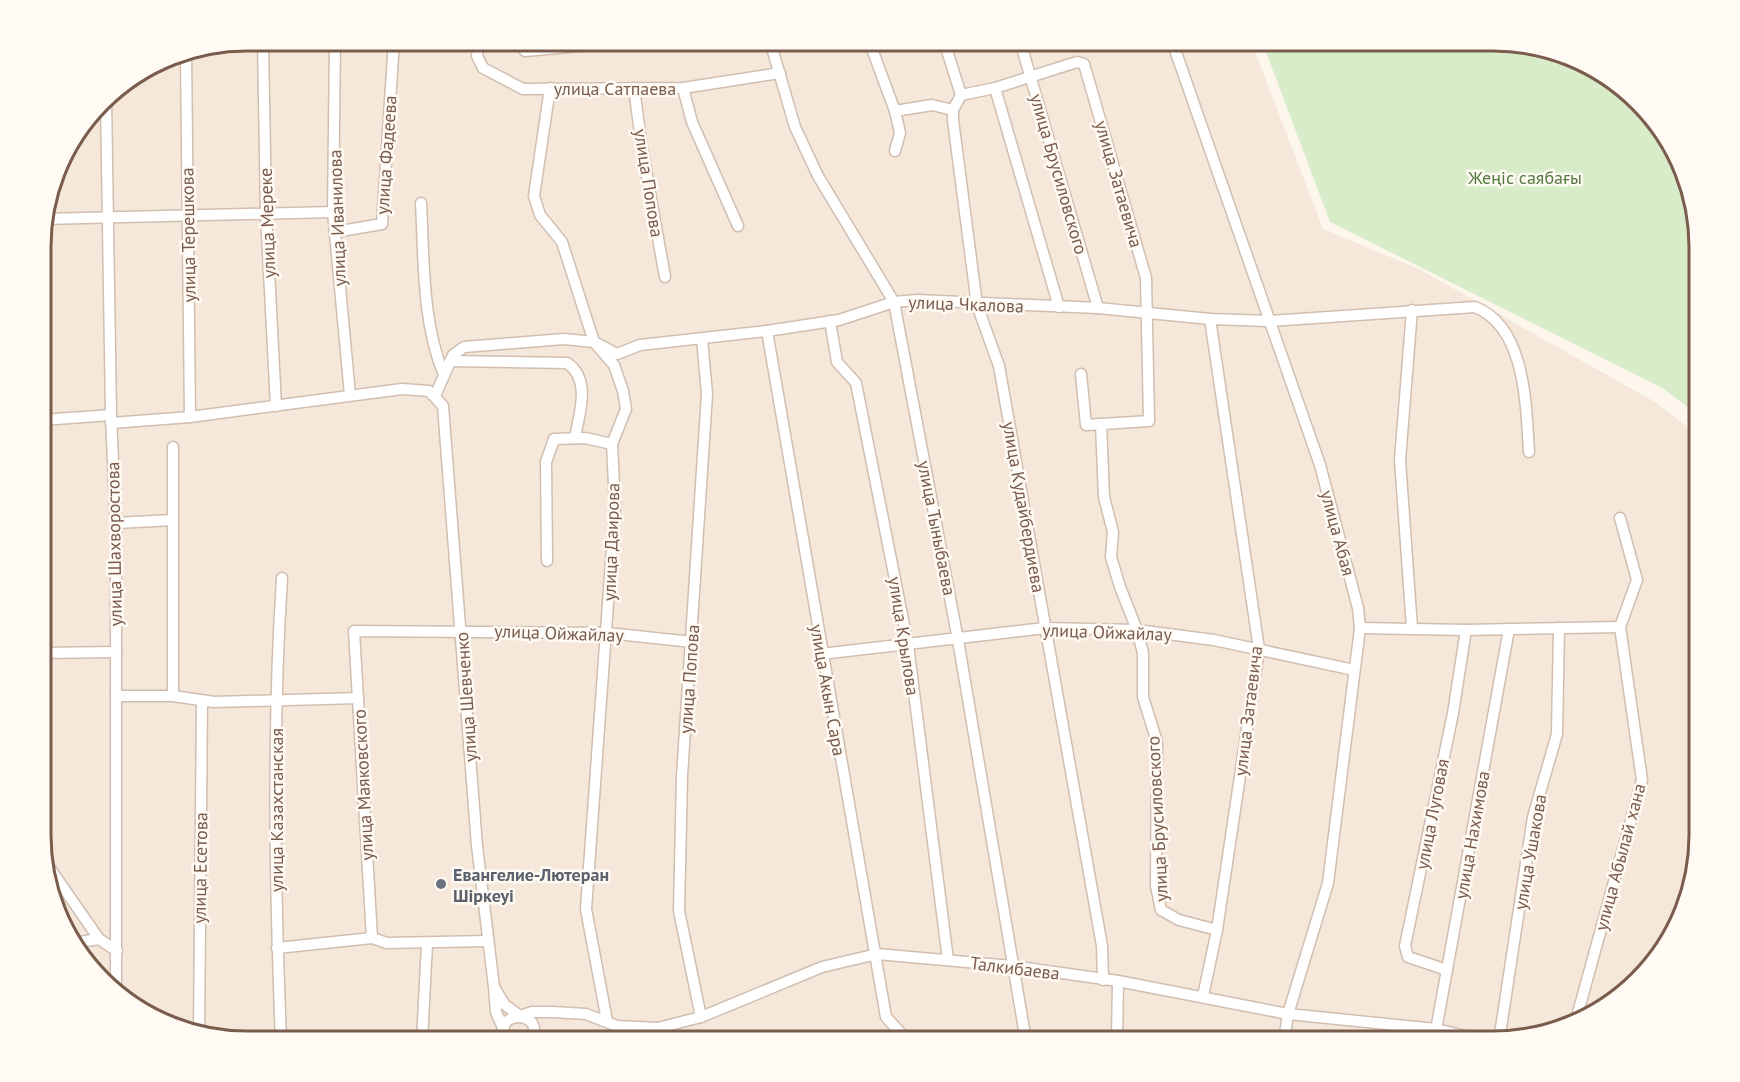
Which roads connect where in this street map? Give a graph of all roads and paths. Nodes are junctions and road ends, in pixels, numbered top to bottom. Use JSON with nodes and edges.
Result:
{"nodes":[{"id":1,"x":263,"y":51,"type":"edge"},
{"id":2,"x":335,"y":51,"type":"edge"},
{"id":3,"x":393,"y":51,"type":"edge"},
{"id":4,"x":478,"y":51,"type":"edge"},
{"id":5,"x":773,"y":51,"type":"edge"},
{"id":6,"x":873,"y":51,"type":"edge"},
{"id":7,"x":947,"y":51,"type":"edge"},
{"id":8,"x":1023,"y":51,"type":"edge"},
{"id":9,"x":1176,"y":51,"type":"edge"},
{"id":10,"x":186,"y":61,"type":"edge"},
{"id":11,"x":780,"y":73,"type":"junction"},
{"id":12,"x":1031,"y":77,"type":"junction"},
{"id":13,"x":550,"y":88,"type":"junction"},
{"id":14,"x":634,"y":88,"type":"junction"},
{"id":15,"x":683,"y":88,"type":"junction"},
{"id":16,"x":995,"y":88,"type":"junction"},
{"id":17,"x":960,"y":95,"type":"junction"},
{"id":18,"x":953,"y":110,"type":"junction"},
{"id":19,"x":895,"y":111,"type":"junction"},
{"id":20,"x":106,"y":112,"type":"edge"},
{"id":21,"x":895,"y":151,"type":"dead end"},
{"id":22,"x":421,"y":203,"type":"dead end"},
{"id":23,"x":333,"y":212,"type":"junction"},
{"id":24,"x":266,"y":214,"type":"junction"},
{"id":25,"x":188,"y":215,"type":"junction"},
{"id":26,"x":107,"y":218,"type":"junction"},
{"id":27,"x":53,"y":219,"type":"edge"},
{"id":28,"x":738,"y":226,"type":"dead end"},
{"id":29,"x":335,"y":232,"type":"junction"},
{"id":30,"x":665,"y":277,"type":"dead end"},
{"id":31,"x":894,"y":302,"type":"junction"},
{"id":32,"x":977,"y":305,"type":"junction"},
{"id":33,"x":1059,"y":307,"type":"junction"},
{"id":34,"x":1098,"y":308,"type":"junction"},
{"id":35,"x":1412,"y":310,"type":"junction"},
{"id":36,"x":1149,"y":313,"type":"junction"},
{"id":37,"x":1210,"y":319,"type":"junction"},
{"id":38,"x":830,"y":321,"type":"junction"},
{"id":39,"x":1269,"y":321,"type":"junction"},
{"id":40,"x":767,"y":331,"type":"junction"},
{"id":41,"x":702,"y":339,"type":"junction"},
{"id":42,"x":594,"y":342,"type":"junction"},
{"id":43,"x":450,"y":361,"type":"junction"},
{"id":44,"x":1081,"y":374,"type":"dead end"},
{"id":45,"x":444,"y":375,"type":"junction"},
{"id":46,"x":350,"y":395,"type":"junction"},
{"id":47,"x":435,"y":396,"type":"junction"},
{"id":48,"x":276,"y":406,"type":"junction"},
{"id":49,"x":190,"y":417,"type":"junction"},
{"id":50,"x":111,"y":419,"type":"junction"},
{"id":51,"x":51,"y":420,"type":"edge"},
{"id":52,"x":1101,"y":424,"type":"junction"},
{"id":53,"x":575,"y":437,"type":"junction"},
{"id":54,"x":612,"y":444,"type":"junction"},
{"id":55,"x":173,"y":447,"type":"dead end"},
{"id":56,"x":1529,"y":452,"type":"dead end"},
{"id":57,"x":1620,"y":518,"type":"dead end"},
{"id":58,"x":173,"y":520,"type":"junction"},
{"id":59,"x":116,"y":523,"type":"junction"},
{"id":60,"x":547,"y":561,"type":"dead end"},
{"id":61,"x":282,"y":578,"type":"dead end"},
{"id":62,"x":1620,"y":627,"type":"junction"},
{"id":63,"x":1045,"y":628,"type":"junction"},
{"id":64,"x":1360,"y":628,"type":"junction"},
{"id":65,"x":1413,"y":628,"type":"junction"},
{"id":66,"x":1559,"y":628,"type":"junction"},
{"id":67,"x":1509,"y":629,"type":"junction"},
{"id":68,"x":461,"y":630,"type":"junction"},
{"id":69,"x":1137,"y":630,"type":"junction"},
{"id":70,"x":1466,"y":630,"type":"junction"},
{"id":71,"x":354,"y":631,"type":"joint"},
{"id":72,"x":608,"y":633,"type":"junction"},
{"id":73,"x":958,"y":640,"type":"junction"},
{"id":74,"x":692,"y":642,"type":"junction"},
{"id":75,"x":908,"y":645,"type":"junction"},
{"id":76,"x":1259,"y":649,"type":"junction"},
{"id":77,"x":116,"y":651,"type":"junction"},
{"id":78,"x":51,"y":653,"type":"edge"},
{"id":79,"x":821,"y":654,"type":"junction"},
{"id":80,"x":1354,"y":670,"type":"junction"},
{"id":81,"x":116,"y":696,"type":"junction"},
{"id":82,"x":173,"y":696,"type":"junction"},
{"id":83,"x":358,"y":698,"type":"junction"},
{"id":84,"x":202,"y":700,"type":"junction"},
{"id":85,"x":275,"y":700,"type":"junction"},
{"id":86,"x":56,"y":878,"type":"edge"},
{"id":87,"x":1217,"y":930,"type":"junction"},
{"id":88,"x":372,"y":938,"type":"junction"},
{"id":89,"x":99,"y":939,"type":"junction"},
{"id":90,"x":83,"y":941,"type":"edge"},
{"id":91,"x":488,"y":941,"type":"junction"},
{"id":92,"x":427,"y":944,"type":"junction"},
{"id":93,"x":277,"y":948,"type":"junction"},
{"id":94,"x":117,"y":951,"type":"junction"},
{"id":95,"x":877,"y":954,"type":"junction"},
{"id":96,"x":948,"y":960,"type":"junction"},
{"id":97,"x":1012,"y":966,"type":"junction"},
{"id":98,"x":1447,"y":970,"type":"junction"},
{"id":99,"x":1102,"y":980,"type":"junction"},
{"id":100,"x":116,"y":981,"type":"edge"},
{"id":101,"x":1118,"y":981,"type":"junction"},
{"id":102,"x":494,"y":987,"type":"junction"},
{"id":103,"x":1203,"y":996,"type":"junction"},
{"id":104,"x":1578,"y":1011,"type":"edge"},
{"id":105,"x":553,"y":1012,"type":"junction"},
{"id":106,"x":1288,"y":1014,"type":"junction"},
{"id":107,"x":520,"y":1016,"type":"junction"},
{"id":108,"x":701,"y":1017,"type":"junction"},
{"id":109,"x":606,"y":1020,"type":"junction"},
{"id":110,"x":199,"y":1025,"type":"edge"},
{"id":111,"x":617,"y":1026,"type":"junction"},
{"id":112,"x":1436,"y":1029,"type":"junction"},
{"id":113,"x":504,"y":1030,"type":"joint"},
{"id":114,"x":281,"y":1031,"type":"edge"},
{"id":115,"x":423,"y":1031,"type":"edge"},
{"id":116,"x":529,"y":1031,"type":"edge"},
{"id":117,"x":534,"y":1031,"type":"edge"},
{"id":118,"x":618,"y":1031,"type":"edge"},
{"id":119,"x":899,"y":1031,"type":"edge"},
{"id":120,"x":1024,"y":1031,"type":"edge"},
{"id":121,"x":1117,"y":1031,"type":"edge"},
{"id":122,"x":1285,"y":1031,"type":"edge"},
{"id":123,"x":1444,"y":1031,"type":"edge"},
{"id":124,"x":1501,"y":1031,"type":"edge"}],
"edges":[{"from":1,"to":24,"type":"street","name":"улица Мереке"},
{"from":2,"to":23,"type":"street","name":"улица Иванилова"},
{"from":3,"to":29,"type":"street","name":"улица Фадеева"},
{"from":4,"to":13,"type":"street","name":"улица Сатпаева"},
{"from":5,"to":11,"type":"street","name":"улица Тыныбаева"},
{"from":6,"to":19,"type":"street"},
{"from":7,"to":17,"type":"street"},
{"from":8,"to":12,"type":"street","name":"улица Брусиловского"},
{"from":9,"to":39,"type":"street","name":"улица Абая"},
{"from":10,"to":25,"type":"street","name":"улица Терешкова"},
{"from":11,"to":15,"type":"street","name":"улица Сатпаева"},
{"from":11,"to":31,"type":"street","name":"улица Тыныбаева"},
{"from":12,"to":16,"type":"street"},
{"from":12,"to":34,"type":"street","name":"улица Брусиловского"},
{"from":12,"to":36,"type":"street","name":"улица Затаевича"},
{"from":13,"to":14,"type":"street","name":"улица Сатпаева"},
{"from":13,"to":42,"type":"street","name":"улица Даирова"},
{"from":14,"to":15,"type":"street","name":"улица Сатпаева"},
{"from":14,"to":30,"type":"street","name":"улица Попова"},
{"from":15,"to":28,"type":"street"},
{"from":16,"to":17,"type":"street"},
{"from":16,"to":33,"type":"street"},
{"from":17,"to":18,"type":"street"},
{"from":18,"to":19,"type":"street"},
{"from":18,"to":32,"type":"street","name":"улица Кудайбердиева"},
{"from":19,"to":21,"type":"street"},
{"from":20,"to":26,"type":"street","name":"улица Шахворостова"},
{"from":22,"to":45,"type":"street"},
{"from":23,"to":24,"type":"street"},
{"from":23,"to":29,"type":"street","name":"улица Иванилова"},
{"from":24,"to":25,"type":"street"},
{"from":24,"to":48,"type":"street","name":"улица Мереке"},
{"from":25,"to":26,"type":"street"},
{"from":25,"to":49,"type":"street","name":"улица Терешкова"},
{"from":26,"to":27,"type":"street"},
{"from":26,"to":50,"type":"street","name":"улица Шахворостова"},
{"from":29,"to":46,"type":"street","name":"улица Иванилова"},
{"from":31,"to":32,"type":"street","name":"улица Чкалова"},
{"from":31,"to":38,"type":"street","name":"улица Чкалова"},
{"from":31,"to":73,"type":"street","name":"улица Тыныбаева"},
{"from":32,"to":33,"type":"street","name":"улица Чкалова"},
{"from":32,"to":63,"type":"street","name":"улица Кудайбердиева"},
{"from":33,"to":34,"type":"street","name":"улица Чкалова"},
{"from":34,"to":36,"type":"street","name":"улица Чкалова"},
{"from":35,"to":39,"type":"street","name":"улица Чкалова"},
{"from":35,"to":56,"type":"street","name":"улица Чкалова"},
{"from":35,"to":65,"type":"street"},
{"from":36,"to":37,"type":"street","name":"улица Чкалова"},
{"from":36,"to":52,"type":"street"},
{"from":37,"to":39,"type":"street","name":"улица Чкалова"},
{"from":37,"to":76,"type":"street","name":"улица Затаевича"},
{"from":38,"to":40,"type":"street","name":"улица Чкалова"},
{"from":38,"to":75,"type":"street","name":"улица Крылова"},
{"from":39,"to":64,"type":"street","name":"улица Абая"},
{"from":40,"to":41,"type":"street","name":"улица Чкалова"},
{"from":40,"to":79,"type":"street","name":"улица Акын Сара"},
{"from":41,"to":42,"type":"street","name":"улица Чкалова"},
{"from":41,"to":74,"type":"street","name":"улица Попова"},
{"from":42,"to":43,"type":"street","name":"улица Чкалова"},
{"from":42,"to":54,"type":"street","name":"улица Даирова"},
{"from":43,"to":45,"type":"street"},
{"from":43,"to":53,"type":"street"},
{"from":44,"to":52,"type":"street"},
{"from":45,"to":47,"type":"street"},
{"from":46,"to":47,"type":"street"},
{"from":46,"to":48,"type":"street"},
{"from":47,"to":68,"type":"street","name":"улица Шевченко"},
{"from":48,"to":49,"type":"street"},
{"from":49,"to":50,"type":"street"},
{"from":50,"to":51,"type":"street"},
{"from":50,"to":59,"type":"street","name":"улица Шахворостова"},
{"from":52,"to":69,"type":"street","name":"улица Брусиловского"},
{"from":53,"to":54,"type":"street"},
{"from":53,"to":60,"type":"street"},
{"from":54,"to":72,"type":"street","name":"улица Даирова"},
{"from":55,"to":58,"type":"street"},
{"from":57,"to":62,"type":"street","name":"улица Абылай хана"},
{"from":58,"to":59,"type":"street"},
{"from":58,"to":82,"type":"street"},
{"from":59,"to":77,"type":"street","name":"улица Шахворостова"},
{"from":61,"to":85,"type":"street","name":"улица Казахстанская"},
{"from":62,"to":66,"type":"street"},
{"from":62,"to":104,"type":"street","name":"улица Абылай хана"},
{"from":63,"to":69,"type":"street","name":"улица Ойжайлау"},
{"from":63,"to":73,"type":"street","name":"улица Ойжайлау"},
{"from":63,"to":99,"type":"street","name":"улица Кудайбердиева"},
{"from":64,"to":65,"type":"street"},
{"from":64,"to":80,"type":"street","name":"улица Абая"},
{"from":65,"to":70,"type":"street"},
{"from":66,"to":67,"type":"street"},
{"from":66,"to":124,"type":"street","name":"улица Ушакова"},
{"from":67,"to":70,"type":"street"},
{"from":67,"to":98,"type":"street","name":"улица Нахимова"},
{"from":68,"to":71,"type":"street","name":"улица Ойжайлау"},
{"from":68,"to":72,"type":"street","name":"улица Ойжайлау"},
{"from":68,"to":91,"type":"street","name":"улица Шевченко"},
{"from":69,"to":76,"type":"street","name":"улица Ойжайлау"},
{"from":69,"to":87,"type":"street","name":"улица Брусиловского"},
{"from":70,"to":98,"type":"street","name":"улица Луговая"},
{"from":71,"to":83,"type":"street","name":"улица Маяковского"},
{"from":72,"to":74,"type":"street","name":"улица Ойжайлау"},
{"from":72,"to":109,"type":"street","name":"улица Даирова"},
{"from":73,"to":75,"type":"street","name":"улица Ойжайлау"},
{"from":73,"to":97,"type":"street","name":"улица Тыныбаева"},
{"from":74,"to":108,"type":"street","name":"улица Попова"},
{"from":75,"to":79,"type":"street","name":"улица Ойжайлау"},
{"from":75,"to":96,"type":"street","name":"улица Крылова"},
{"from":76,"to":80,"type":"street","name":"улица Ойжайлау"},
{"from":76,"to":87,"type":"street","name":"улица Затаевича"},
{"from":77,"to":78,"type":"street"},
{"from":77,"to":81,"type":"street","name":"улица Шахворостова"},
{"from":79,"to":95,"type":"street","name":"улица Акын Сара"},
{"from":80,"to":106,"type":"street","name":"улица Абая"},
{"from":81,"to":82,"type":"street"},
{"from":81,"to":94,"type":"street","name":"улица Шахворостова"},
{"from":82,"to":84,"type":"street"},
{"from":83,"to":85,"type":"street"},
{"from":83,"to":88,"type":"street","name":"улица Маяковского"},
{"from":84,"to":85,"type":"street"},
{"from":84,"to":110,"type":"street","name":"улица Есетова"},
{"from":85,"to":93,"type":"street","name":"улица Казахстанская"},
{"from":86,"to":89,"type":"street"},
{"from":87,"to":103,"type":"street","name":"улица Затаевича"},
{"from":88,"to":92,"type":"street"},
{"from":88,"to":93,"type":"street"},
{"from":89,"to":90,"type":"street"},
{"from":89,"to":94,"type":"street"},
{"from":91,"to":92,"type":"street"},
{"from":91,"to":102,"type":"street","name":"улица Шевченко"},
{"from":92,"to":115,"type":"street"},
{"from":93,"to":114,"type":"street","name":"улица Казахстанская"},
{"from":94,"to":100,"type":"street","name":"улица Шахворостова"},
{"from":95,"to":96,"type":"street","name":"Талкибаева"},
{"from":95,"to":108,"type":"street","name":"Талкибаева"},
{"from":95,"to":119,"type":"street","name":"улица Акын Сара"},
{"from":96,"to":97,"type":"street","name":"Талкибаева"},
{"from":97,"to":99,"type":"street","name":"Талкибаева"},
{"from":97,"to":120,"type":"street","name":"улица Тыныбаева"},
{"from":98,"to":112,"type":"street","name":"улица Нахимова"},
{"from":99,"to":101,"type":"street","name":"Талкибаева"},
{"from":101,"to":103,"type":"street","name":"Талкибаева"},
{"from":101,"to":121,"type":"street"},
{"from":102,"to":107,"type":"street"},
{"from":102,"to":113,"type":"street","name":"улица Шевченко"},
{"from":103,"to":106,"type":"street","name":"Талкибаева"},
{"from":105,"to":107,"type":"street","name":"Талкибаева"},
{"from":105,"to":109,"type":"street","name":"Талкибаева"},
{"from":105,"to":117,"type":"street"},
{"from":106,"to":112,"type":"street","name":"Талкибаева"},
{"from":106,"to":122,"type":"street","name":"улица Абая"},
{"from":107,"to":113,"type":"street"},
{"from":107,"to":116,"type":"street"},
{"from":108,"to":111,"type":"street","name":"Талкибаева"},
{"from":109,"to":111,"type":"street","name":"Талкибаева"},
{"from":111,"to":118,"type":"street"},
{"from":112,"to":123,"type":"street","name":"Талкибаева"}]}
